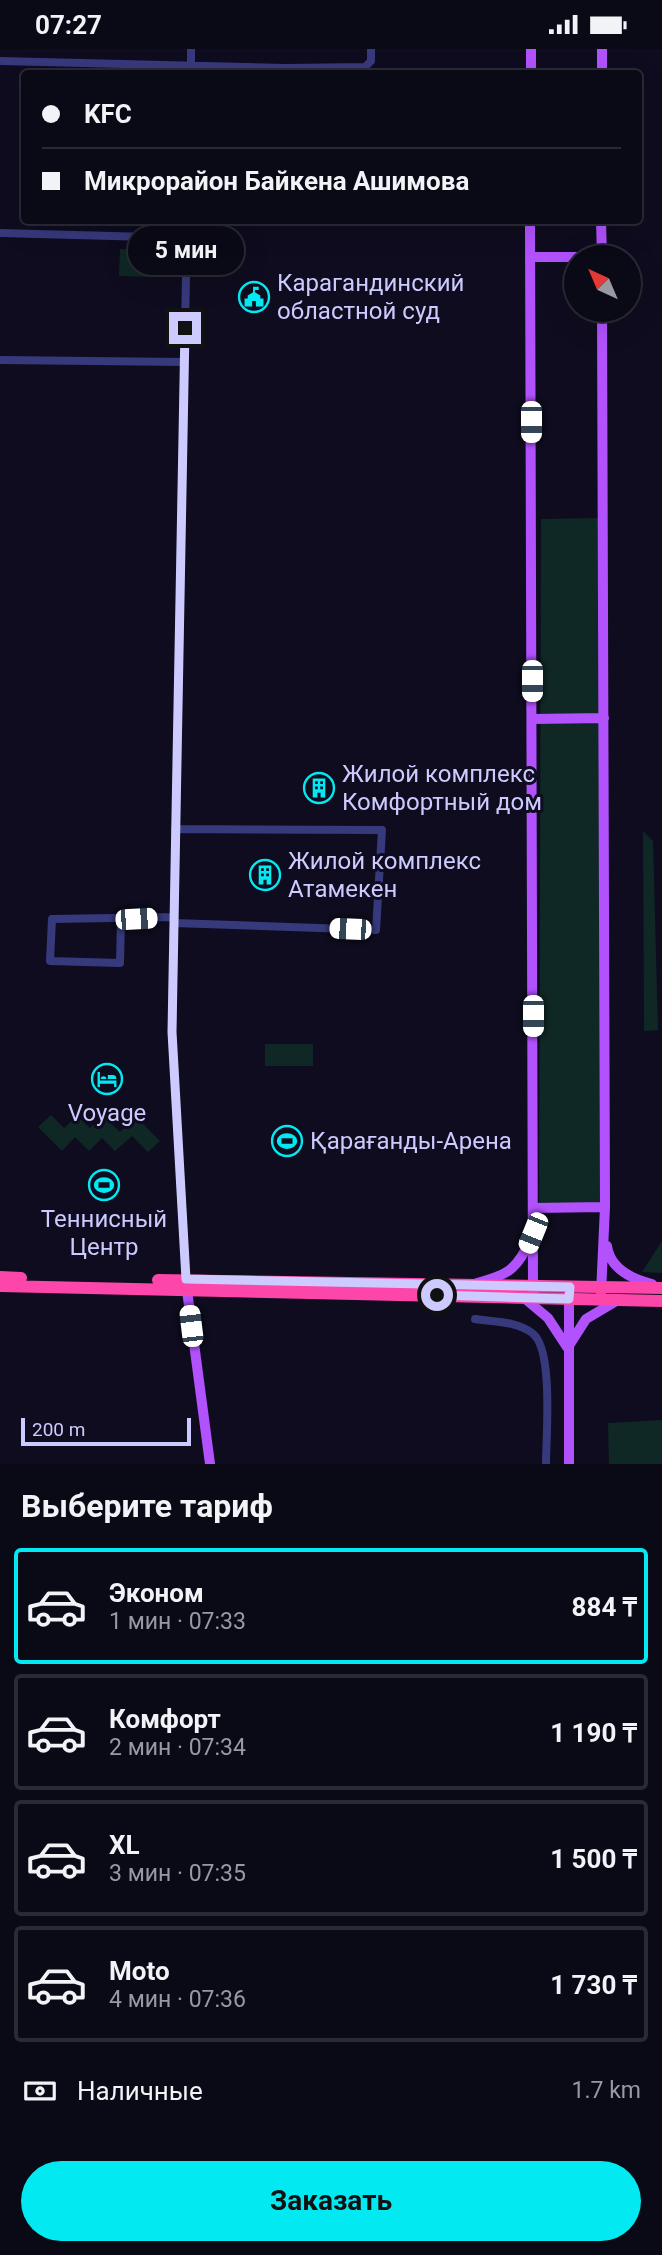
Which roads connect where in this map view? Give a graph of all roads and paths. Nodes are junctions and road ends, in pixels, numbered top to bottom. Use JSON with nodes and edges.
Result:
{"nodes":[{"id":1,"x":191,"y":49,"type":"edge"},
{"id":2,"x":371,"y":49,"type":"edge"},
{"id":3,"x":531,"y":49,"type":"edge"},
{"id":4,"x":602,"y":49,"type":"edge"},
{"id":5,"x":0,"y":61,"type":"edge"},
{"id":6,"x":191,"y":70,"type":"edge"},
{"id":7,"x":531,"y":70,"type":"edge"},
{"id":8,"x":602,"y":70,"type":"edge"},
{"id":9,"x":187,"y":224,"type":"edge"},
{"id":10,"x":530,"y":224,"type":"edge"},
{"id":11,"x":601,"y":224,"type":"edge"},
{"id":12,"x":0,"y":233,"type":"edge"},
{"id":13,"x":187,"y":238,"type":"junction"},
{"id":14,"x":602,"y":245,"type":"edge"},
{"id":15,"x":530,"y":257,"type":"junction"},
{"id":16,"x":564,"y":257,"type":"edge"},
{"id":17,"x":602,"y":322,"type":"edge"},
{"id":18,"x":0,"y":360,"type":"edge"},
{"id":19,"x":184,"y":362,"type":"junction"},
{"id":20,"x":604,"y":718,"type":"junction"},
{"id":21,"x":532,"y":719,"type":"junction"},
{"id":22,"x":175,"y":829,"type":"junction"},
{"id":23,"x":121,"y":919,"type":"junction"},
{"id":24,"x":174,"y":920,"type":"junction"},
{"id":25,"x":533,"y":1208,"type":"junction"},
{"id":26,"x":605,"y":1211,"type":"junction"},
{"id":27,"x":533,"y":1233,"type":"junction"},
{"id":28,"x":0,"y":1277,"type":"edge"},
{"id":29,"x":186,"y":1284,"type":"junction"},
{"id":30,"x":469,"y":1285,"type":"junction"},
{"id":31,"x":0,"y":1286,"type":"edge"},
{"id":32,"x":662,"y":1287,"type":"edge"},
{"id":33,"x":569,"y":1293,"type":"junction"},
{"id":34,"x":601,"y":1293,"type":"junction"},
{"id":35,"x":530,"y":1294,"type":"junction"},
{"id":36,"x":618,"y":1300,"type":"junction"},
{"id":37,"x":662,"y":1301,"type":"edge"},
{"id":38,"x":475,"y":1319,"type":"dead end"},
{"id":39,"x":568,"y":1349,"type":"junction"},
{"id":40,"x":211,"y":1464,"type":"edge"},
{"id":41,"x":546,"y":1464,"type":"edge"},
{"id":42,"x":569,"y":1464,"type":"edge"}],
"edges":[{"from":1,"to":6,"type":"street"},
{"from":2,"to":6,"type":"street"},
{"from":3,"to":7,"type":"main road"},
{"from":4,"to":8,"type":"main road"},
{"from":5,"to":6,"type":"street"},
{"from":9,"to":13,"type":"street"},
{"from":10,"to":15,"type":"main road"},
{"from":11,"to":14,"type":"main road"},
{"from":12,"to":13,"type":"street"},
{"from":13,"to":19,"type":"street"},
{"from":15,"to":16,"type":"main road"},
{"from":15,"to":21,"type":"main road"},
{"from":17,"to":20,"type":"main road"},
{"from":18,"to":19,"type":"street"},
{"from":19,"to":22,"type":"street"},
{"from":20,"to":21,"type":"main road"},
{"from":20,"to":26,"type":"main road"},
{"from":21,"to":25,"type":"main road"},
{"from":22,"to":24,"type":"street"},
{"from":22,"to":24,"type":"street"},
{"from":23,"to":23,"type":"street"},
{"from":23,"to":24,"type":"street"},
{"from":24,"to":29,"type":"street"},
{"from":25,"to":26,"type":"main road"},
{"from":25,"to":27,"type":"main road"},
{"from":26,"to":32,"type":"main road"},
{"from":26,"to":34,"type":"main road"},
{"from":27,"to":30,"type":"main road"},
{"from":27,"to":35,"type":"main road"},
{"from":28,"to":29,"type":"highway"},
{"from":29,"to":30,"type":"highway"},
{"from":29,"to":31,"type":"highway"},
{"from":29,"to":35,"type":"highway"},
{"from":29,"to":40,"type":"main road"},
{"from":30,"to":35,"type":"highway"},
{"from":32,"to":34,"type":"highway"},
{"from":33,"to":34,"type":"highway"},
{"from":33,"to":35,"type":"highway"},
{"from":33,"to":39,"type":"main road"},
{"from":34,"to":36,"type":"highway"},
{"from":35,"to":39,"type":"main road"},
{"from":36,"to":37,"type":"highway"},
{"from":36,"to":39,"type":"main road"},
{"from":38,"to":41,"type":"street"},
{"from":39,"to":42,"type":"main road"}]}
